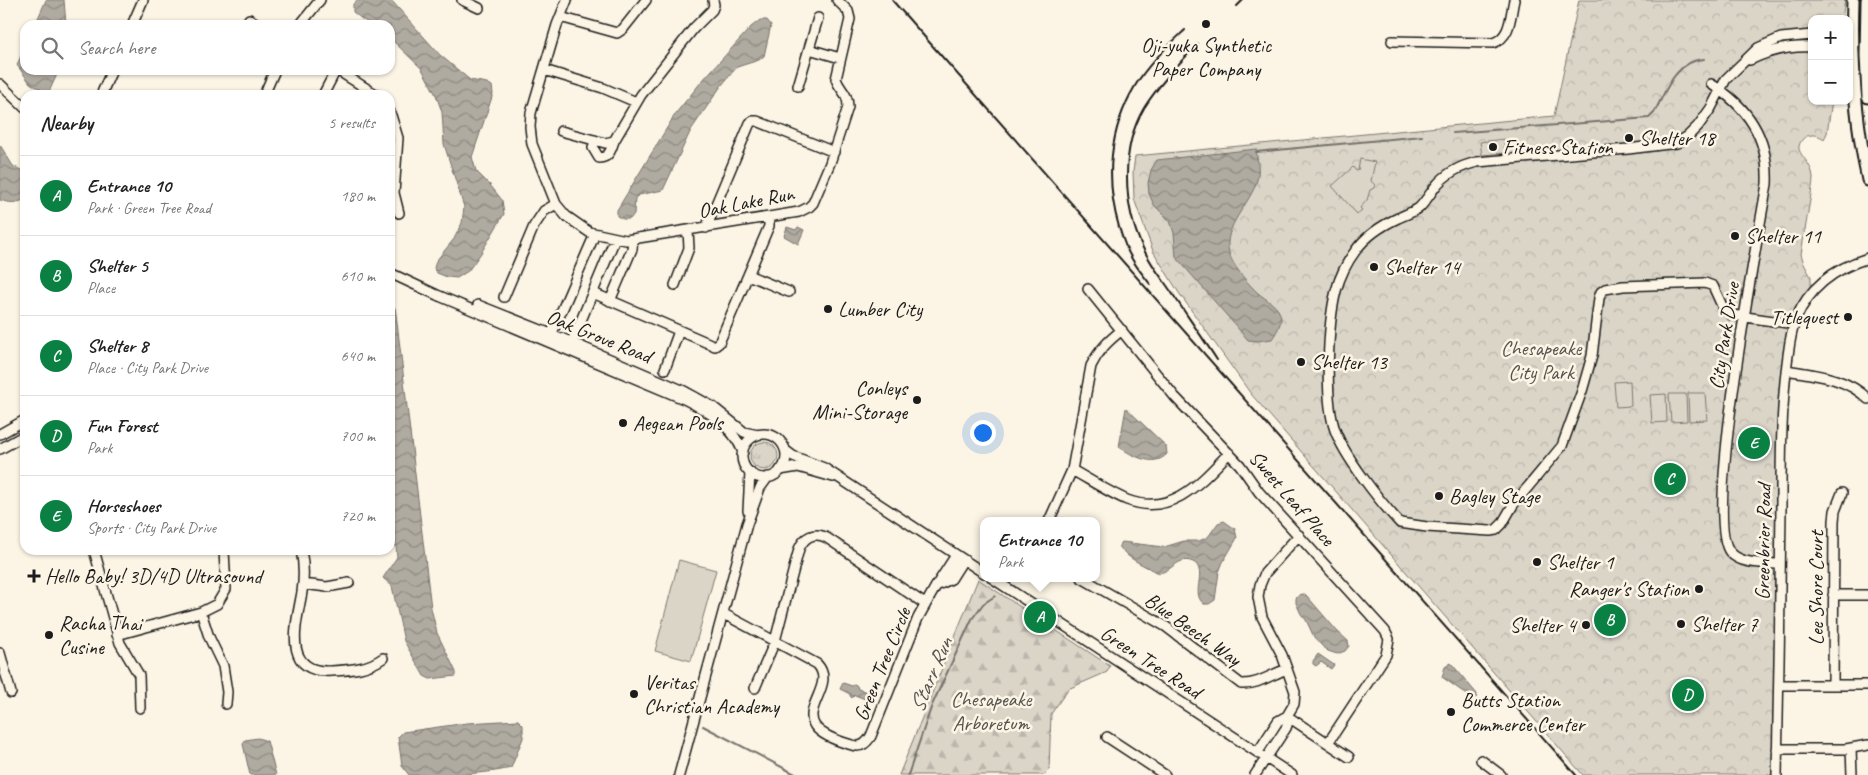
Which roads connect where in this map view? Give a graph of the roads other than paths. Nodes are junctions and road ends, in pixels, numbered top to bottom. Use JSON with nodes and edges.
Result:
{"nodes":[{"id":1,"x":143,"y":0,"type":"edge"},
{"id":2,"x":320,"y":0,"type":"edge"},
{"id":3,"x":462,"y":0,"type":"edge"},
{"id":4,"x":567,"y":0,"type":"edge"},
{"id":5,"x":646,"y":0,"type":"edge"},
{"id":6,"x":713,"y":0,"type":"edge"},
{"id":7,"x":838,"y":0,"type":"edge"},
{"id":8,"x":1514,"y":0,"type":"edge"},
{"id":9,"x":1853,"y":0,"type":"edge"},
{"id":10,"x":1867,"y":0,"type":"edge"},
{"id":11,"x":479,"y":8,"type":"dead end"},
{"id":12,"x":1852,"y":15,"type":"edge"},
{"id":13,"x":560,"y":17,"type":"junction"},
{"id":14,"x":818,"y":18,"type":"dead end"},
{"id":15,"x":134,"y":20,"type":"edge"},
{"id":16,"x":304,"y":20,"type":"edge"},
{"id":17,"x":1808,"y":35,"type":"edge"},
{"id":18,"x":1392,"y":41,"type":"dead end"},
{"id":19,"x":1853,"y":41,"type":"edge"},
{"id":20,"x":1867,"y":42,"type":"edge"},
{"id":21,"x":1808,"y":46,"type":"edge"},
{"id":22,"x":809,"y":49,"type":"junction"},
{"id":23,"x":840,"y":58,"type":"junction"},
{"id":24,"x":1851,"y":60,"type":"edge"},
{"id":25,"x":1738,"y":66,"type":"junction"},
{"id":26,"x":544,"y":70,"type":"junction"},
{"id":27,"x":110,"y":75,"type":"edge"},
{"id":28,"x":273,"y":75,"type":"edge"},
{"id":29,"x":334,"y":75,"type":"edge"},
{"id":30,"x":345,"y":75,"type":"edge"},
{"id":31,"x":0,"y":84,"type":"edge"},
{"id":32,"x":798,"y":86,"type":"dead end"},
{"id":33,"x":1715,"y":87,"type":"junction"},
{"id":34,"x":103,"y":90,"type":"edge"},
{"id":35,"x":266,"y":90,"type":"edge"},
{"id":36,"x":326,"y":90,"type":"edge"},
{"id":37,"x":369,"y":90,"type":"edge"},
{"id":38,"x":1868,"y":97,"type":"edge"},
{"id":39,"x":636,"y":102,"type":"junction"},
{"id":40,"x":20,"y":103,"type":"edge"},
{"id":41,"x":395,"y":128,"type":"edge"},
{"id":42,"x":561,"y":131,"type":"dead end"},
{"id":43,"x":595,"y":140,"type":"junction"},
{"id":44,"x":614,"y":141,"type":"junction"},
{"id":45,"x":834,"y":152,"type":"junction"},
{"id":46,"x":395,"y":179,"type":"edge"},
{"id":47,"x":1868,"y":180,"type":"edge"},
{"id":48,"x":395,"y":197,"type":"edge"},
{"id":49,"x":556,"y":204,"type":"junction"},
{"id":50,"x":399,"y":213,"type":"dead end"},
{"id":51,"x":769,"y":217,"type":"junction"},
{"id":52,"x":706,"y":228,"type":"junction"},
{"id":53,"x":688,"y":231,"type":"junction"},
{"id":54,"x":595,"y":234,"type":"junction"},
{"id":55,"x":615,"y":239,"type":"junction"},
{"id":56,"x":633,"y":240,"type":"junction"},
{"id":57,"x":1868,"y":258,"type":"edge"},
{"id":58,"x":395,"y":275,"type":"edge"},
{"id":59,"x":748,"y":275,"type":"junction"},
{"id":60,"x":676,"y":285,"type":"dead end"},
{"id":61,"x":1088,"y":289,"type":"dead end"},
{"id":62,"x":789,"y":292,"type":"dead end"},
{"id":63,"x":593,"y":293,"type":"junction"},
{"id":64,"x":504,"y":297,"type":"dead end"},
{"id":65,"x":610,"y":301,"type":"junction"},
{"id":66,"x":1744,"y":317,"type":"junction"},
{"id":67,"x":1794,"y":324,"type":"junction"},
{"id":68,"x":1122,"y":330,"type":"junction"},
{"id":69,"x":679,"y":331,"type":"junction"},
{"id":70,"x":550,"y":338,"type":"junction"},
{"id":71,"x":570,"y":346,"type":"junction"},
{"id":72,"x":664,"y":368,"type":"dead end"},
{"id":73,"x":1786,"y":370,"type":"junction"},
{"id":74,"x":1868,"y":400,"type":"edge"},
{"id":75,"x":20,"y":423,"type":"edge"},
{"id":76,"x":0,"y":434,"type":"edge"},
{"id":77,"x":758,"y":435,"type":"junction"},
{"id":78,"x":20,"y":438,"type":"edge"},
{"id":79,"x":0,"y":449,"type":"edge"},
{"id":80,"x":785,"y":450,"type":"junction"},
{"id":81,"x":743,"y":452,"type":"junction"},
{"id":82,"x":1229,"y":453,"type":"junction"},
{"id":83,"x":780,"y":470,"type":"junction"},
{"id":84,"x":1072,"y":470,"type":"junction"},
{"id":85,"x":750,"y":472,"type":"junction"},
{"id":86,"x":768,"y":477,"type":"junction"},
{"id":87,"x":845,"y":482,"type":"junction"},
{"id":88,"x":1842,"y":493,"type":"dead end"},
{"id":89,"x":1052,"y":517,"type":"edge"},
{"id":90,"x":747,"y":524,"type":"junction"},
{"id":91,"x":1300,"y":535,"type":"junction"},
{"id":92,"x":95,"y":555,"type":"edge"},
{"id":93,"x":224,"y":555,"type":"edge"},
{"id":94,"x":302,"y":555,"type":"edge"},
{"id":95,"x":960,"y":557,"type":"junction"},
{"id":96,"x":1780,"y":564,"type":"junction"},
{"id":97,"x":980,"y":570,"type":"edge"},
{"id":98,"x":998,"y":582,"type":"edge"},
{"id":99,"x":1089,"y":582,"type":"edge"},
{"id":100,"x":349,"y":583,"type":"dead end"},
{"id":101,"x":303,"y":584,"type":"junction"},
{"id":102,"x":1833,"y":595,"type":"junction"},
{"id":103,"x":1868,"y":595,"type":"edge"},
{"id":104,"x":925,"y":604,"type":"junction"},
{"id":105,"x":201,"y":612,"type":"junction"},
{"id":106,"x":724,"y":614,"type":"junction"},
{"id":107,"x":117,"y":635,"type":"junction"},
{"id":108,"x":775,"y":641,"type":"junction"},
{"id":109,"x":0,"y":652,"type":"edge"},
{"id":110,"x":383,"y":658,"type":"dead end"},
{"id":111,"x":1287,"y":668,"type":"junction"},
{"id":112,"x":1778,"y":685,"type":"junction"},
{"id":113,"x":1833,"y":685,"type":"junction"},
{"id":114,"x":1868,"y":685,"type":"edge"},
{"id":115,"x":755,"y":688,"type":"dead end"},
{"id":116,"x":11,"y":693,"type":"dead end"},
{"id":117,"x":226,"y":704,"type":"dead end"},
{"id":118,"x":140,"y":708,"type":"dead end"},
{"id":119,"x":1287,"y":716,"type":"junction"},
{"id":120,"x":1107,"y":737,"type":"dead end"},
{"id":121,"x":1328,"y":742,"type":"junction"},
{"id":122,"x":1868,"y":744,"type":"edge"},
{"id":123,"x":1851,"y":748,"type":"junction"},
{"id":124,"x":1777,"y":749,"type":"junction"},
{"id":125,"x":1258,"y":752,"type":"junction"},
{"id":126,"x":1349,"y":757,"type":"dead end"},
{"id":127,"x":1267,"y":758,"type":"junction"},
{"id":128,"x":1481,"y":760,"type":"dead end"},
{"id":129,"x":679,"y":775,"type":"edge"},
{"id":130,"x":1165,"y":775,"type":"edge"},
{"id":131,"x":1256,"y":775,"type":"edge"},
{"id":132,"x":1292,"y":775,"type":"edge"},
{"id":133,"x":1501,"y":775,"type":"edge"},
{"id":134,"x":1776,"y":775,"type":"edge"},
{"id":135,"x":1852,"y":775,"type":"edge"}],
"edges":[{"from":1,"to":15,"type":"street"},
{"from":2,"to":16,"type":"street"},
{"from":3,"to":11,"type":"street"},
{"from":4,"to":13,"type":"street"},
{"from":5,"to":13,"type":"street"},
{"from":6,"to":39,"type":"street"},
{"from":7,"to":23,"type":"street","name":"Oak Lake Run"},
{"from":8,"to":18,"type":"street"},
{"from":9,"to":12,"type":"main road"},
{"from":10,"to":20,"type":"main road"},
{"from":13,"to":26,"type":"street"},
{"from":14,"to":22,"type":"street"},
{"from":17,"to":25,"type":"street"},
{"from":19,"to":20,"type":"street"},
{"from":20,"to":38,"type":"main road"},
{"from":21,"to":25,"type":"street"},
{"from":22,"to":23,"type":"street"},
{"from":22,"to":32,"type":"street"},
{"from":23,"to":45,"type":"street","name":"Oak Lake Run"},
{"from":24,"to":47,"type":"main road"},
{"from":25,"to":33,"type":"street"},
{"from":26,"to":39,"type":"street"},
{"from":26,"to":49,"type":"street"},
{"from":27,"to":34,"type":"street"},
{"from":28,"to":35,"type":"street"},
{"from":29,"to":36,"type":"street"},
{"from":30,"to":37,"type":"street"},
{"from":31,"to":40,"type":"street"},
{"from":33,"to":66,"type":"street","name":"City Park Drive"},
{"from":33,"to":66,"type":"street"},
{"from":39,"to":44,"type":"street"},
{"from":41,"to":46,"type":"street"},
{"from":42,"to":43,"type":"street"},
{"from":43,"to":44,"type":"street"},
{"from":43,"to":44,"type":"street"},
{"from":45,"to":51,"type":"street","name":"Oak Lake Run"},
{"from":45,"to":52,"type":"street"},
{"from":48,"to":50,"type":"street"},
{"from":49,"to":54,"type":"street","name":"Oak Lake Run"},
{"from":49,"to":64,"type":"street"},
{"from":51,"to":52,"type":"street","name":"Oak Lake Run"},
{"from":51,"to":59,"type":"street"},
{"from":52,"to":53,"type":"street","name":"Oak Lake Run"},
{"from":53,"to":56,"type":"street","name":"Oak Lake Run"},
{"from":53,"to":60,"type":"street"},
{"from":54,"to":55,"type":"street","name":"Oak Lake Run"},
{"from":54,"to":70,"type":"street"},
{"from":55,"to":56,"type":"street","name":"Oak Lake Run"},
{"from":55,"to":63,"type":"street"},
{"from":56,"to":65,"type":"street"},
{"from":57,"to":67,"type":"street","name":"Greenbrier Road"},
{"from":58,"to":70,"type":"street","name":"Oak Grove Road"},
{"from":59,"to":62,"type":"street"},
{"from":59,"to":69,"type":"street"},
{"from":61,"to":68,"type":"street","name":"Sweet Leaf Place"},
{"from":63,"to":65,"type":"street"},
{"from":63,"to":71,"type":"street"},
{"from":65,"to":69,"type":"street"},
{"from":66,"to":67,"type":"street"},
{"from":66,"to":96,"type":"street","name":"City Park Drive"},
{"from":67,"to":73,"type":"street","name":"Greenbrier Road"},
{"from":68,"to":82,"type":"street","name":"Sweet Leaf Place"},
{"from":68,"to":84,"type":"street"},
{"from":69,"to":72,"type":"street"},
{"from":70,"to":71,"type":"street","name":"Oak Grove Road"},
{"from":71,"to":77,"type":"street","name":"Oak Grove Road"},
{"from":71,"to":81,"type":"street","name":"Oak Grove Road"},
{"from":73,"to":74,"type":"street"},
{"from":73,"to":96,"type":"street","name":"Greenbrier Road"},
{"from":75,"to":76,"type":"street"},
{"from":77,"to":80,"type":"street"},
{"from":77,"to":81,"type":"street"},
{"from":78,"to":79,"type":"street"},
{"from":80,"to":83,"type":"street"},
{"from":80,"to":87,"type":"street"},
{"from":81,"to":85,"type":"street"},
{"from":82,"to":84,"type":"street"},
{"from":82,"to":91,"type":"street","name":"Sweet Leaf Place"},
{"from":83,"to":86,"type":"street"},
{"from":83,"to":87,"type":"street"},
{"from":84,"to":89,"type":"street"},
{"from":85,"to":86,"type":"street"},
{"from":85,"to":90,"type":"street"},
{"from":86,"to":90,"type":"street"},
{"from":87,"to":95,"type":"street"},
{"from":88,"to":102,"type":"street","name":"Lee Shore Court"},
{"from":90,"to":106,"type":"street"},
{"from":91,"to":111,"type":"street"},
{"from":91,"to":121,"type":"street","name":"Sweet Leaf Place"},
{"from":92,"to":107,"type":"street"},
{"from":93,"to":105,"type":"street"},
{"from":94,"to":101,"type":"street"},
{"from":95,"to":97,"type":"street"},
{"from":95,"to":104,"type":"street","name":"Green Tree Circle"},
{"from":96,"to":112,"type":"street","name":"Greenbrier Road"},
{"from":98,"to":125,"type":"street","name":"Green Tree Road"},
{"from":99,"to":111,"type":"street","name":"Blue Beech Way"},
{"from":100,"to":101,"type":"street"},
{"from":101,"to":110,"type":"street"},
{"from":102,"to":103,"type":"street"},
{"from":102,"to":113,"type":"street","name":"Lee Shore Court"},
{"from":104,"to":108,"type":"street","name":"Green Tree Circle"},
{"from":104,"to":108,"type":"street","name":"Green Tree Circle"},
{"from":105,"to":107,"type":"street"},
{"from":105,"to":117,"type":"street"},
{"from":106,"to":108,"type":"street","name":"Green Tree Circle"},
{"from":106,"to":129,"type":"street"},
{"from":107,"to":118,"type":"street"},
{"from":108,"to":115,"type":"street","name":"Green Tree Circle"},
{"from":109,"to":116,"type":"street"},
{"from":111,"to":119,"type":"street"},
{"from":112,"to":113,"type":"street"},
{"from":112,"to":124,"type":"street","name":"Greenbrier Road"},
{"from":113,"to":114,"type":"street"},
{"from":119,"to":121,"type":"street"},
{"from":119,"to":125,"type":"street"},
{"from":119,"to":127,"type":"street"},
{"from":120,"to":130,"type":"street"},
{"from":121,"to":126,"type":"street"},
{"from":122,"to":123,"type":"street"},
{"from":123,"to":124,"type":"street"},
{"from":123,"to":135,"type":"street"},
{"from":124,"to":134,"type":"street","name":"Greenbrier Road"},
{"from":125,"to":127,"type":"street","name":"Green Tree Road"},
{"from":127,"to":131,"type":"street"},
{"from":127,"to":132,"type":"street","name":"Green Tree Road"},
{"from":128,"to":133,"type":"street"}]}
